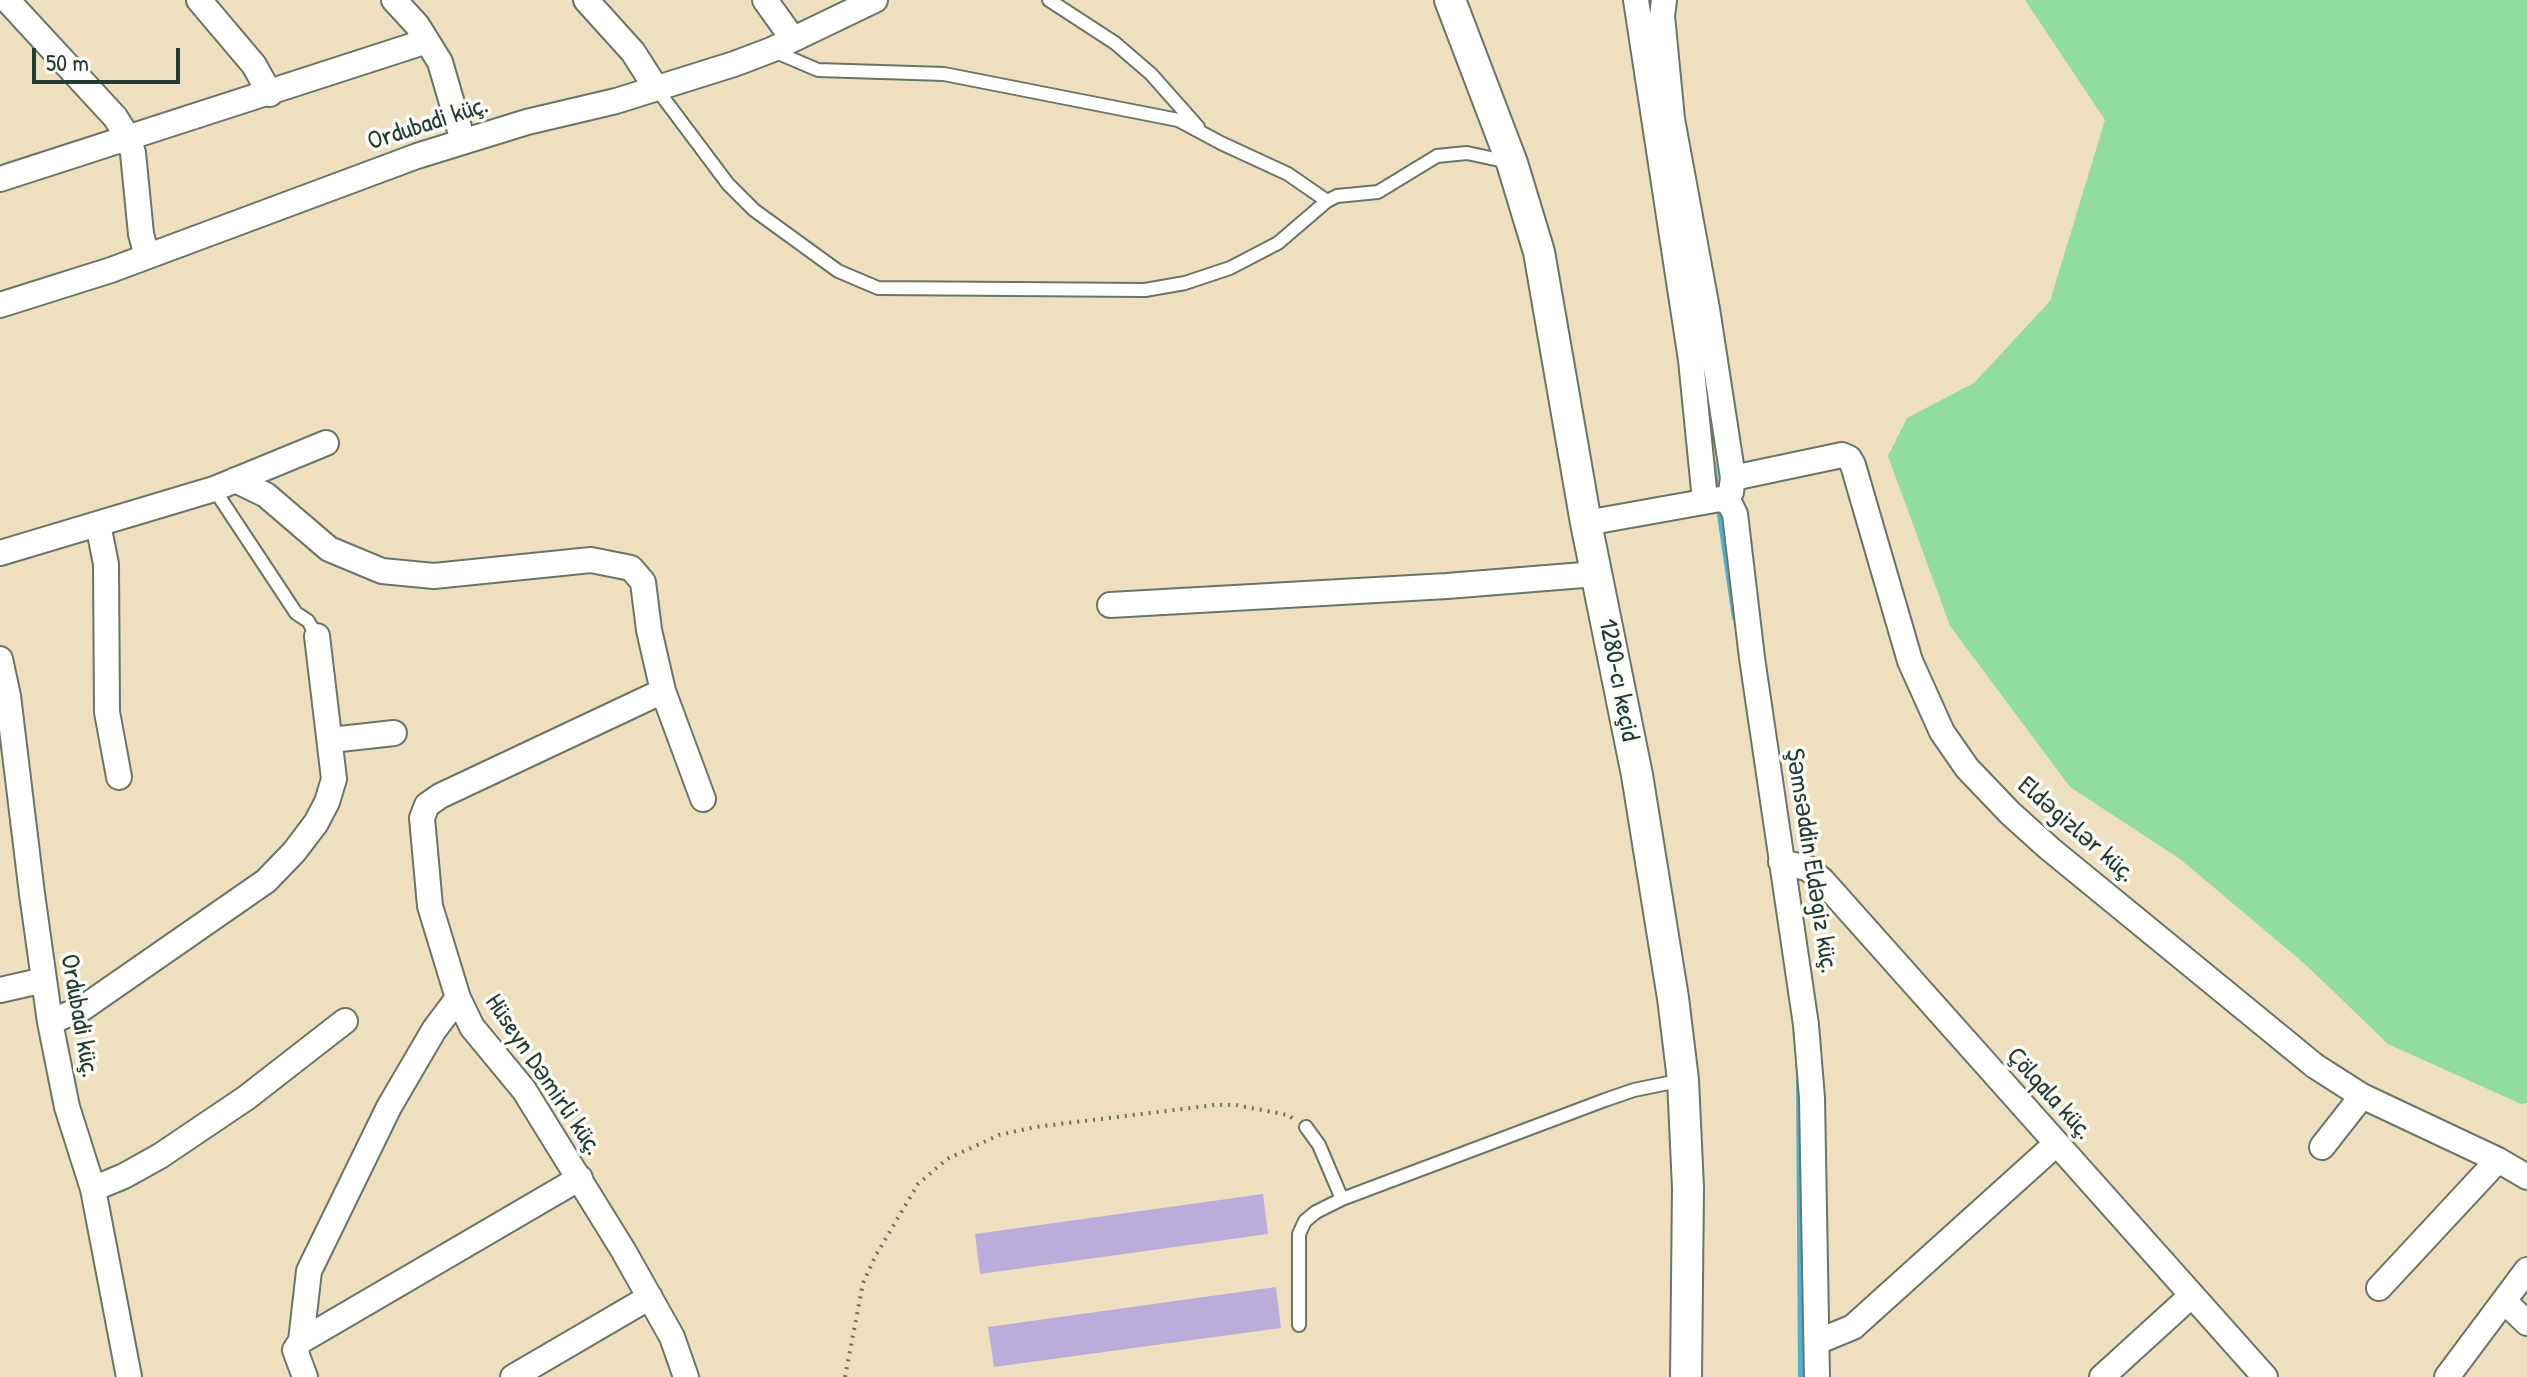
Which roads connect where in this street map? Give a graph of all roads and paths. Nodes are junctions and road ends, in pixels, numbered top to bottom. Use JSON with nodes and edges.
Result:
{"nodes":[{"id":1,"x":7,"y":0,"type":"edge"},
{"id":2,"x":199,"y":0,"type":"edge"},
{"id":3,"x":394,"y":0,"type":"edge"},
{"id":4,"x":586,"y":0,"type":"edge"},
{"id":5,"x":765,"y":0,"type":"edge"},
{"id":6,"x":875,"y":0,"type":"edge"},
{"id":7,"x":1049,"y":0,"type":"edge"},
{"id":8,"x":1450,"y":0,"type":"edge"},
{"id":9,"x":1636,"y":0,"type":"edge"},
{"id":10,"x":1664,"y":0,"type":"edge"},
{"id":11,"x":793,"y":39,"type":"junction"},
{"id":12,"x":427,"y":41,"type":"junction"},
{"id":13,"x":771,"y":50,"type":"junction"},
{"id":14,"x":656,"y":88,"type":"junction"},
{"id":15,"x":270,"y":94,"type":"junction"},
{"id":16,"x":1201,"y":130,"type":"junction"},
{"id":17,"x":129,"y":139,"type":"junction"},
{"id":18,"x":463,"y":141,"type":"junction"},
{"id":19,"x":1512,"y":163,"type":"junction"},
{"id":20,"x":0,"y":179,"type":"edge"},
{"id":21,"x":1327,"y":201,"type":"junction"},
{"id":22,"x":147,"y":256,"type":"junction"},
{"id":23,"x":0,"y":305,"type":"edge"},
{"id":24,"x":326,"y":443,"type":"dead end"},
{"id":25,"x":225,"y":485,"type":"junction"},
{"id":26,"x":1722,"y":494,"type":"junction"},
{"id":27,"x":1586,"y":523,"type":"junction"},
{"id":28,"x":98,"y":524,"type":"junction"},
{"id":29,"x":0,"y":553,"type":"edge"},
{"id":30,"x":1596,"y":574,"type":"junction"},
{"id":31,"x":1110,"y":605,"type":"dead end"},
{"id":32,"x":317,"y":636,"type":"joint"},
{"id":33,"x":0,"y":659,"type":"edge"},
{"id":34,"x":663,"y":691,"type":"junction"},
{"id":35,"x":394,"y":733,"type":"dead end"},
{"id":36,"x":331,"y":740,"type":"junction"},
{"id":37,"x":119,"y":777,"type":"dead end"},
{"id":38,"x":703,"y":799,"type":"dead end"},
{"id":39,"x":1781,"y":862,"type":"junction"},
{"id":40,"x":44,"y":980,"type":"junction"},
{"id":41,"x":0,"y":990,"type":"edge"},
{"id":42,"x":458,"y":998,"type":"junction"},
{"id":43,"x":345,"y":1021,"type":"dead end"},
{"id":44,"x":50,"y":1022,"type":"junction"},
{"id":45,"x":1683,"y":1080,"type":"junction"},
{"id":46,"x":2362,"y":1096,"type":"junction"},
{"id":47,"x":1306,"y":1127,"type":"joint"},
{"id":48,"x":2056,"y":1144,"type":"junction"},
{"id":49,"x":2322,"y":1147,"type":"dead end"},
{"id":50,"x":2498,"y":1160,"type":"junction"},
{"id":51,"x":2527,"y":1177,"type":"edge"},
{"id":52,"x":580,"y":1178,"type":"junction"},
{"id":53,"x":93,"y":1189,"type":"junction"},
{"id":54,"x":1342,"y":1199,"type":"junction"},
{"id":55,"x":2527,"y":1270,"type":"edge"},
{"id":56,"x":2379,"y":1288,"type":"dead end"},
{"id":57,"x":2192,"y":1295,"type":"junction"},
{"id":58,"x":650,"y":1297,"type":"junction"},
{"id":59,"x":2504,"y":1301,"type":"junction"},
{"id":60,"x":2527,"y":1323,"type":"edge"},
{"id":61,"x":1299,"y":1325,"type":"dead end"},
{"id":62,"x":301,"y":1341,"type":"junction"},
{"id":63,"x":1817,"y":1342,"type":"junction"},
{"id":64,"x":129,"y":1377,"type":"edge"},
{"id":65,"x":305,"y":1377,"type":"edge"},
{"id":66,"x":513,"y":1377,"type":"edge"},
{"id":67,"x":686,"y":1377,"type":"edge"},
{"id":68,"x":845,"y":1377,"type":"edge"},
{"id":69,"x":1686,"y":1377,"type":"edge"},
{"id":70,"x":1817,"y":1377,"type":"edge"},
{"id":71,"x":2102,"y":1377,"type":"edge"},
{"id":72,"x":2265,"y":1377,"type":"edge"},
{"id":73,"x":2447,"y":1377,"type":"edge"}],
"edges":[{"from":1,"to":17,"type":"street"},
{"from":2,"to":15,"type":"street"},
{"from":3,"to":12,"type":"street"},
{"from":4,"to":14,"type":"street"},
{"from":5,"to":11,"type":"street"},
{"from":6,"to":11,"type":"street","name":"Ordubadi küç."},
{"from":7,"to":16,"type":"lane"},
{"from":8,"to":19,"type":"street","name":"1280-cı keçid"},
{"from":9,"to":26,"type":"street"},
{"from":10,"to":26,"type":"street"},
{"from":11,"to":13,"type":"street","name":"Ordubadi küç."},
{"from":12,"to":15,"type":"street"},
{"from":12,"to":18,"type":"street"},
{"from":13,"to":14,"type":"street","name":"Ordubadi küç."},
{"from":13,"to":16,"type":"lane"},
{"from":14,"to":18,"type":"street","name":"Ordubadi küç."},
{"from":14,"to":21,"type":"lane"},
{"from":15,"to":17,"type":"street"},
{"from":16,"to":21,"type":"lane"},
{"from":17,"to":20,"type":"street"},
{"from":17,"to":22,"type":"street"},
{"from":18,"to":22,"type":"street","name":"Ordubadi küç."},
{"from":19,"to":21,"type":"lane"},
{"from":19,"to":27,"type":"street","name":"1280-cı keçid"},
{"from":22,"to":23,"type":"street","name":"Ordubadi küç."},
{"from":24,"to":25,"type":"street"},
{"from":25,"to":28,"type":"street"},
{"from":25,"to":32,"type":"lane"},
{"from":25,"to":34,"type":"street"},
{"from":26,"to":27,"type":"street"},
{"from":26,"to":39,"type":"street","name":"Şəmsəddin Eldəgiz küç."},
{"from":26,"to":46,"type":"street","name":"Eldəgizlər küç."},
{"from":27,"to":30,"type":"street","name":"1280-cı keçid"},
{"from":28,"to":29,"type":"street"},
{"from":28,"to":37,"type":"street"},
{"from":30,"to":31,"type":"street"},
{"from":30,"to":45,"type":"street","name":"1280-cı keçid"},
{"from":32,"to":36,"type":"street"},
{"from":33,"to":40,"type":"street","name":"Ordubadi küç."},
{"from":34,"to":38,"type":"street"},
{"from":34,"to":42,"type":"street","name":"Hüseyn Dəmirli küç."},
{"from":35,"to":36,"type":"street"},
{"from":36,"to":44,"type":"street"},
{"from":39,"to":48,"type":"street","name":"Çölqala küç."},
{"from":39,"to":63,"type":"street","name":"Şəmsəddin Eldəgiz küç."},
{"from":40,"to":41,"type":"street"},
{"from":40,"to":44,"type":"street","name":"Ordubadi küç."},
{"from":42,"to":52,"type":"street","name":"Hüseyn Dəmirli küç."},
{"from":42,"to":62,"type":"street"},
{"from":43,"to":53,"type":"street"},
{"from":44,"to":53,"type":"street","name":"Ordubadi küç."},
{"from":45,"to":54,"type":"lane"},
{"from":45,"to":69,"type":"street","name":"1280-cı keçid"},
{"from":46,"to":49,"type":"street"},
{"from":46,"to":50,"type":"street","name":"Eldəgizlər küç."},
{"from":47,"to":54,"type":"lane"},
{"from":47,"to":68,"type":"path"},
{"from":48,"to":57,"type":"street","name":"Çölqala küç."},
{"from":48,"to":63,"type":"street"},
{"from":50,"to":51,"type":"street","name":"Eldəgizlər küç."},
{"from":50,"to":56,"type":"street"},
{"from":52,"to":58,"type":"street","name":"Hüseyn Dəmirli küç."},
{"from":52,"to":62,"type":"street"},
{"from":53,"to":64,"type":"street","name":"Ordubadi küç."},
{"from":54,"to":61,"type":"lane"},
{"from":55,"to":59,"type":"street"},
{"from":57,"to":71,"type":"street"},
{"from":57,"to":72,"type":"street","name":"Çölqala küç."},
{"from":58,"to":66,"type":"street"},
{"from":58,"to":67,"type":"street","name":"Hüseyn Dəmirli küç."},
{"from":59,"to":60,"type":"street"},
{"from":59,"to":73,"type":"street"},
{"from":62,"to":65,"type":"street"},
{"from":63,"to":70,"type":"street","name":"Şəmsəddin Eldəgiz küç."}]}
